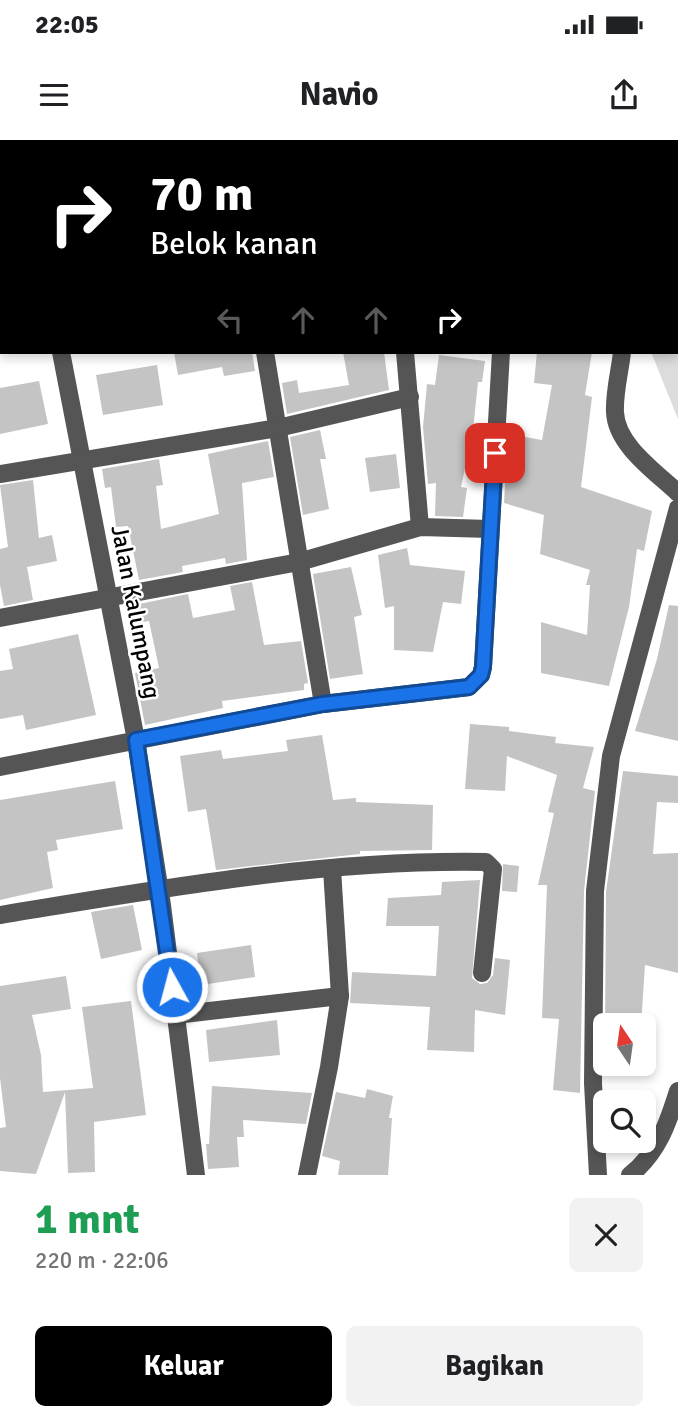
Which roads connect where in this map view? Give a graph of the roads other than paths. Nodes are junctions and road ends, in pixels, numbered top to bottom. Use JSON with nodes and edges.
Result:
{"nodes":[{"id":1,"x":61,"y":354,"type":"edge"},
{"id":2,"x":265,"y":354,"type":"edge"},
{"id":3,"x":405,"y":354,"type":"edge"},
{"id":4,"x":501,"y":354,"type":"edge"},
{"id":5,"x":622,"y":354,"type":"edge"},
{"id":6,"x":410,"y":397,"type":"junction"},
{"id":7,"x":278,"y":428,"type":"junction"},
{"id":8,"x":80,"y":460,"type":"junction"},
{"id":9,"x":0,"y":474,"type":"edge"},
{"id":10,"x":678,"y":493,"type":"edge"},
{"id":11,"x":678,"y":508,"type":"edge"},
{"id":12,"x":420,"y":527,"type":"junction"},
{"id":13,"x":490,"y":529,"type":"junction"},
{"id":14,"x":299,"y":562,"type":"junction"},
{"id":15,"x":108,"y":598,"type":"junction"},
{"id":16,"x":0,"y":618,"type":"edge"},
{"id":17,"x":323,"y":704,"type":"junction"},
{"id":18,"x":136,"y":740,"type":"junction"},
{"id":19,"x":0,"y":767,"type":"edge"},
{"id":20,"x":332,"y":869,"type":"junction"},
{"id":21,"x":159,"y":889,"type":"junction"},
{"id":22,"x":0,"y":915,"type":"edge"},
{"id":23,"x":482,"y":973,"type":"dead end"},
{"id":24,"x":340,"y":996,"type":"junction"},
{"id":25,"x":175,"y":1015,"type":"junction"},
{"id":26,"x":678,"y":1091,"type":"edge"},
{"id":27,"x":196,"y":1175,"type":"edge"},
{"id":28,"x":307,"y":1175,"type":"edge"},
{"id":29,"x":598,"y":1175,"type":"edge"},
{"id":30,"x":630,"y":1175,"type":"edge"}],
"edges":[{"from":1,"to":8,"type":"street","name":"Jalan Kalumpang"},
{"from":2,"to":7,"type":"street"},
{"from":3,"to":6,"type":"street"},
{"from":4,"to":13,"type":"street"},
{"from":5,"to":10,"type":"street"},
{"from":6,"to":7,"type":"street"},
{"from":6,"to":12,"type":"street"},
{"from":7,"to":8,"type":"street"},
{"from":7,"to":14,"type":"street"},
{"from":8,"to":9,"type":"street"},
{"from":8,"to":15,"type":"street","name":"Jalan Kalumpang"},
{"from":11,"to":29,"type":"street"},
{"from":12,"to":13,"type":"street"},
{"from":12,"to":14,"type":"street"},
{"from":13,"to":17,"type":"street"},
{"from":14,"to":15,"type":"street"},
{"from":14,"to":17,"type":"street"},
{"from":15,"to":16,"type":"street"},
{"from":15,"to":18,"type":"street","name":"Jalan Kalumpang"},
{"from":17,"to":18,"type":"street"},
{"from":18,"to":19,"type":"street"},
{"from":18,"to":21,"type":"street","name":"Jalan Kalumpang"},
{"from":20,"to":21,"type":"street"},
{"from":20,"to":23,"type":"street"},
{"from":20,"to":24,"type":"street"},
{"from":21,"to":22,"type":"street"},
{"from":21,"to":25,"type":"street","name":"Jalan Kalumpang"},
{"from":24,"to":25,"type":"street"},
{"from":24,"to":28,"type":"street"},
{"from":25,"to":27,"type":"street","name":"Jalan Kalumpang"},
{"from":26,"to":30,"type":"street"}]}
